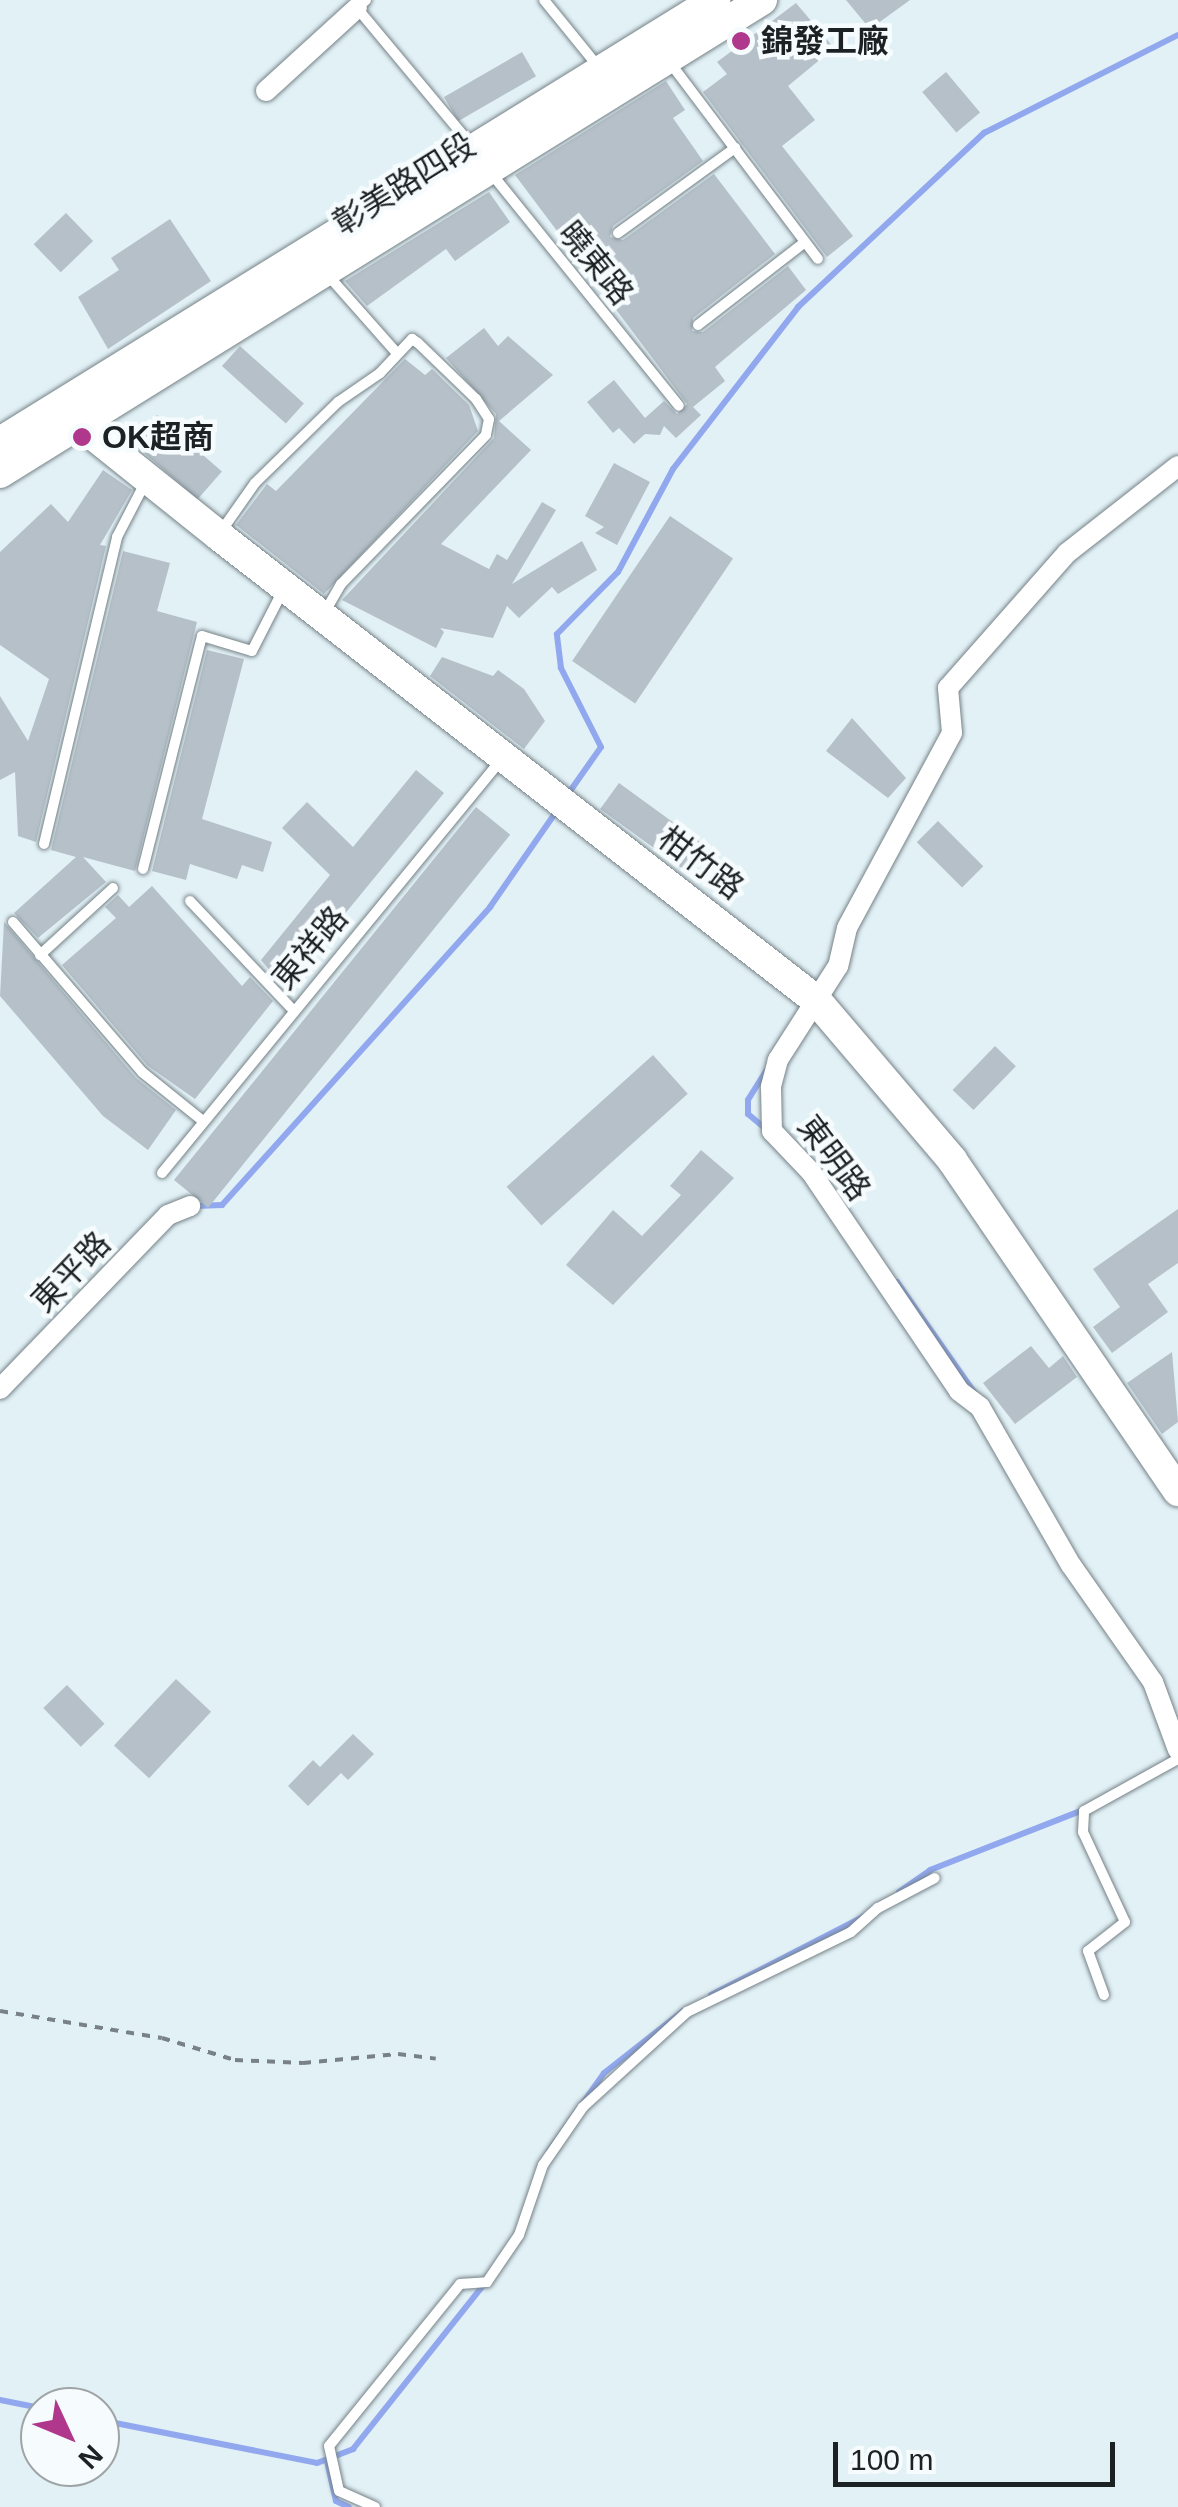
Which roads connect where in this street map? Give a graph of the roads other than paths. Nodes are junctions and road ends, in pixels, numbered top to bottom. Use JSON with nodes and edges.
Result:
{"nodes":[{"id":1,"x":544,"y":0,"type":"edge"},
{"id":2,"x":714,"y":0,"type":"edge"},
{"id":3,"x":762,"y":0,"type":"edge"},
{"id":4,"x":361,"y":4,"type":"edge"},
{"id":5,"x":668,"y":59,"type":"junction"},
{"id":6,"x":610,"y":80,"type":"junction"},
{"id":7,"x":266,"y":90,"type":"dead end"},
{"id":8,"x":735,"y":148,"type":"junction"},
{"id":9,"x":483,"y":161,"type":"junction"},
{"id":10,"x":618,"y":233,"type":"dead end"},
{"id":11,"x":806,"y":242,"type":"junction"},
{"id":12,"x":818,"y":259,"type":"dead end"},
{"id":13,"x":320,"y":262,"type":"junction"},
{"id":14,"x":698,"y":325,"type":"dead end"},
{"id":15,"x":396,"y":352,"type":"junction"},
{"id":16,"x":679,"y":406,"type":"dead end"},
{"id":17,"x":74,"y":414,"type":"junction"},
{"id":18,"x":0,"y":442,"type":"edge"},
{"id":19,"x":1178,"y":466,"type":"edge"},
{"id":20,"x":0,"y":473,"type":"edge"},
{"id":21,"x":148,"y":478,"type":"junction"},
{"id":22,"x":218,"y":535,"type":"junction"},
{"id":23,"x":285,"y":587,"type":"junction"},
{"id":24,"x":322,"y":616,"type":"junction"},
{"id":25,"x":502,"y":759,"type":"junction"},
{"id":26,"x":44,"y":844,"type":"dead end"},
{"id":27,"x":143,"y":869,"type":"dead end"},
{"id":28,"x":114,"y":888,"type":"dead end"},
{"id":29,"x":190,"y":901,"type":"dead end"},
{"id":30,"x":12,"y":922,"type":"dead end"},
{"id":31,"x":40,"y":954,"type":"junction"},
{"id":32,"x":816,"y":1000,"type":"junction"},
{"id":33,"x":292,"y":1008,"type":"junction"},
{"id":34,"x":203,"y":1121,"type":"junction"},
{"id":35,"x":162,"y":1172,"type":"dead end"},
{"id":36,"x":190,"y":1206,"type":"dead end"},
{"id":37,"x":0,"y":1389,"type":"edge"},
{"id":38,"x":1178,"y":1491,"type":"edge"},
{"id":39,"x":1178,"y":1750,"type":"edge"},
{"id":40,"x":1178,"y":1759,"type":"edge"},
{"id":41,"x":935,"y":1878,"type":"dead end"},
{"id":42,"x":1104,"y":1995,"type":"dead end"},
{"id":43,"x":375,"y":2507,"type":"edge"}],
"edges":[{"from":1,"to":6,"type":"lane"},
{"from":2,"to":6,"type":"street","name":"彰美路四段"},
{"from":3,"to":5,"type":"street","name":"彰美路四段"},
{"from":4,"to":7,"type":"street"},
{"from":4,"to":9,"type":"lane","name":"曉東路"},
{"from":5,"to":6,"type":"street","name":"彰美路四段"},
{"from":5,"to":8,"type":"lane"},
{"from":6,"to":9,"type":"street","name":"彰美路四段"},
{"from":8,"to":10,"type":"lane"},
{"from":8,"to":11,"type":"lane"},
{"from":9,"to":13,"type":"street","name":"彰美路四段"},
{"from":9,"to":16,"type":"lane","name":"曉東路"},
{"from":11,"to":12,"type":"lane"},
{"from":11,"to":14,"type":"lane"},
{"from":13,"to":15,"type":"lane"},
{"from":13,"to":17,"type":"street","name":"彰美路四段"},
{"from":15,"to":22,"type":"lane"},
{"from":15,"to":24,"type":"lane"},
{"from":17,"to":18,"type":"street"},
{"from":17,"to":20,"type":"street"},
{"from":17,"to":21,"type":"street","name":"柑竹路"},
{"from":19,"to":32,"type":"street","name":"東明路"},
{"from":21,"to":22,"type":"street","name":"柑竹路"},
{"from":21,"to":26,"type":"lane"},
{"from":22,"to":23,"type":"street","name":"柑竹路"},
{"from":23,"to":24,"type":"street","name":"柑竹路"},
{"from":23,"to":27,"type":"lane"},
{"from":24,"to":25,"type":"street","name":"柑竹路"},
{"from":25,"to":32,"type":"street","name":"柑竹路"},
{"from":25,"to":33,"type":"lane","name":"東祥路"},
{"from":28,"to":31,"type":"lane"},
{"from":29,"to":33,"type":"lane"},
{"from":30,"to":31,"type":"lane"},
{"from":31,"to":34,"type":"lane"},
{"from":32,"to":38,"type":"street","name":"柑竹路"},
{"from":32,"to":39,"type":"street","name":"東明路"},
{"from":33,"to":34,"type":"lane","name":"東祥路"},
{"from":34,"to":35,"type":"lane","name":"東祥路"},
{"from":36,"to":37,"type":"street","name":"東平路"},
{"from":40,"to":42,"type":"lane"},
{"from":41,"to":43,"type":"lane"}]}
